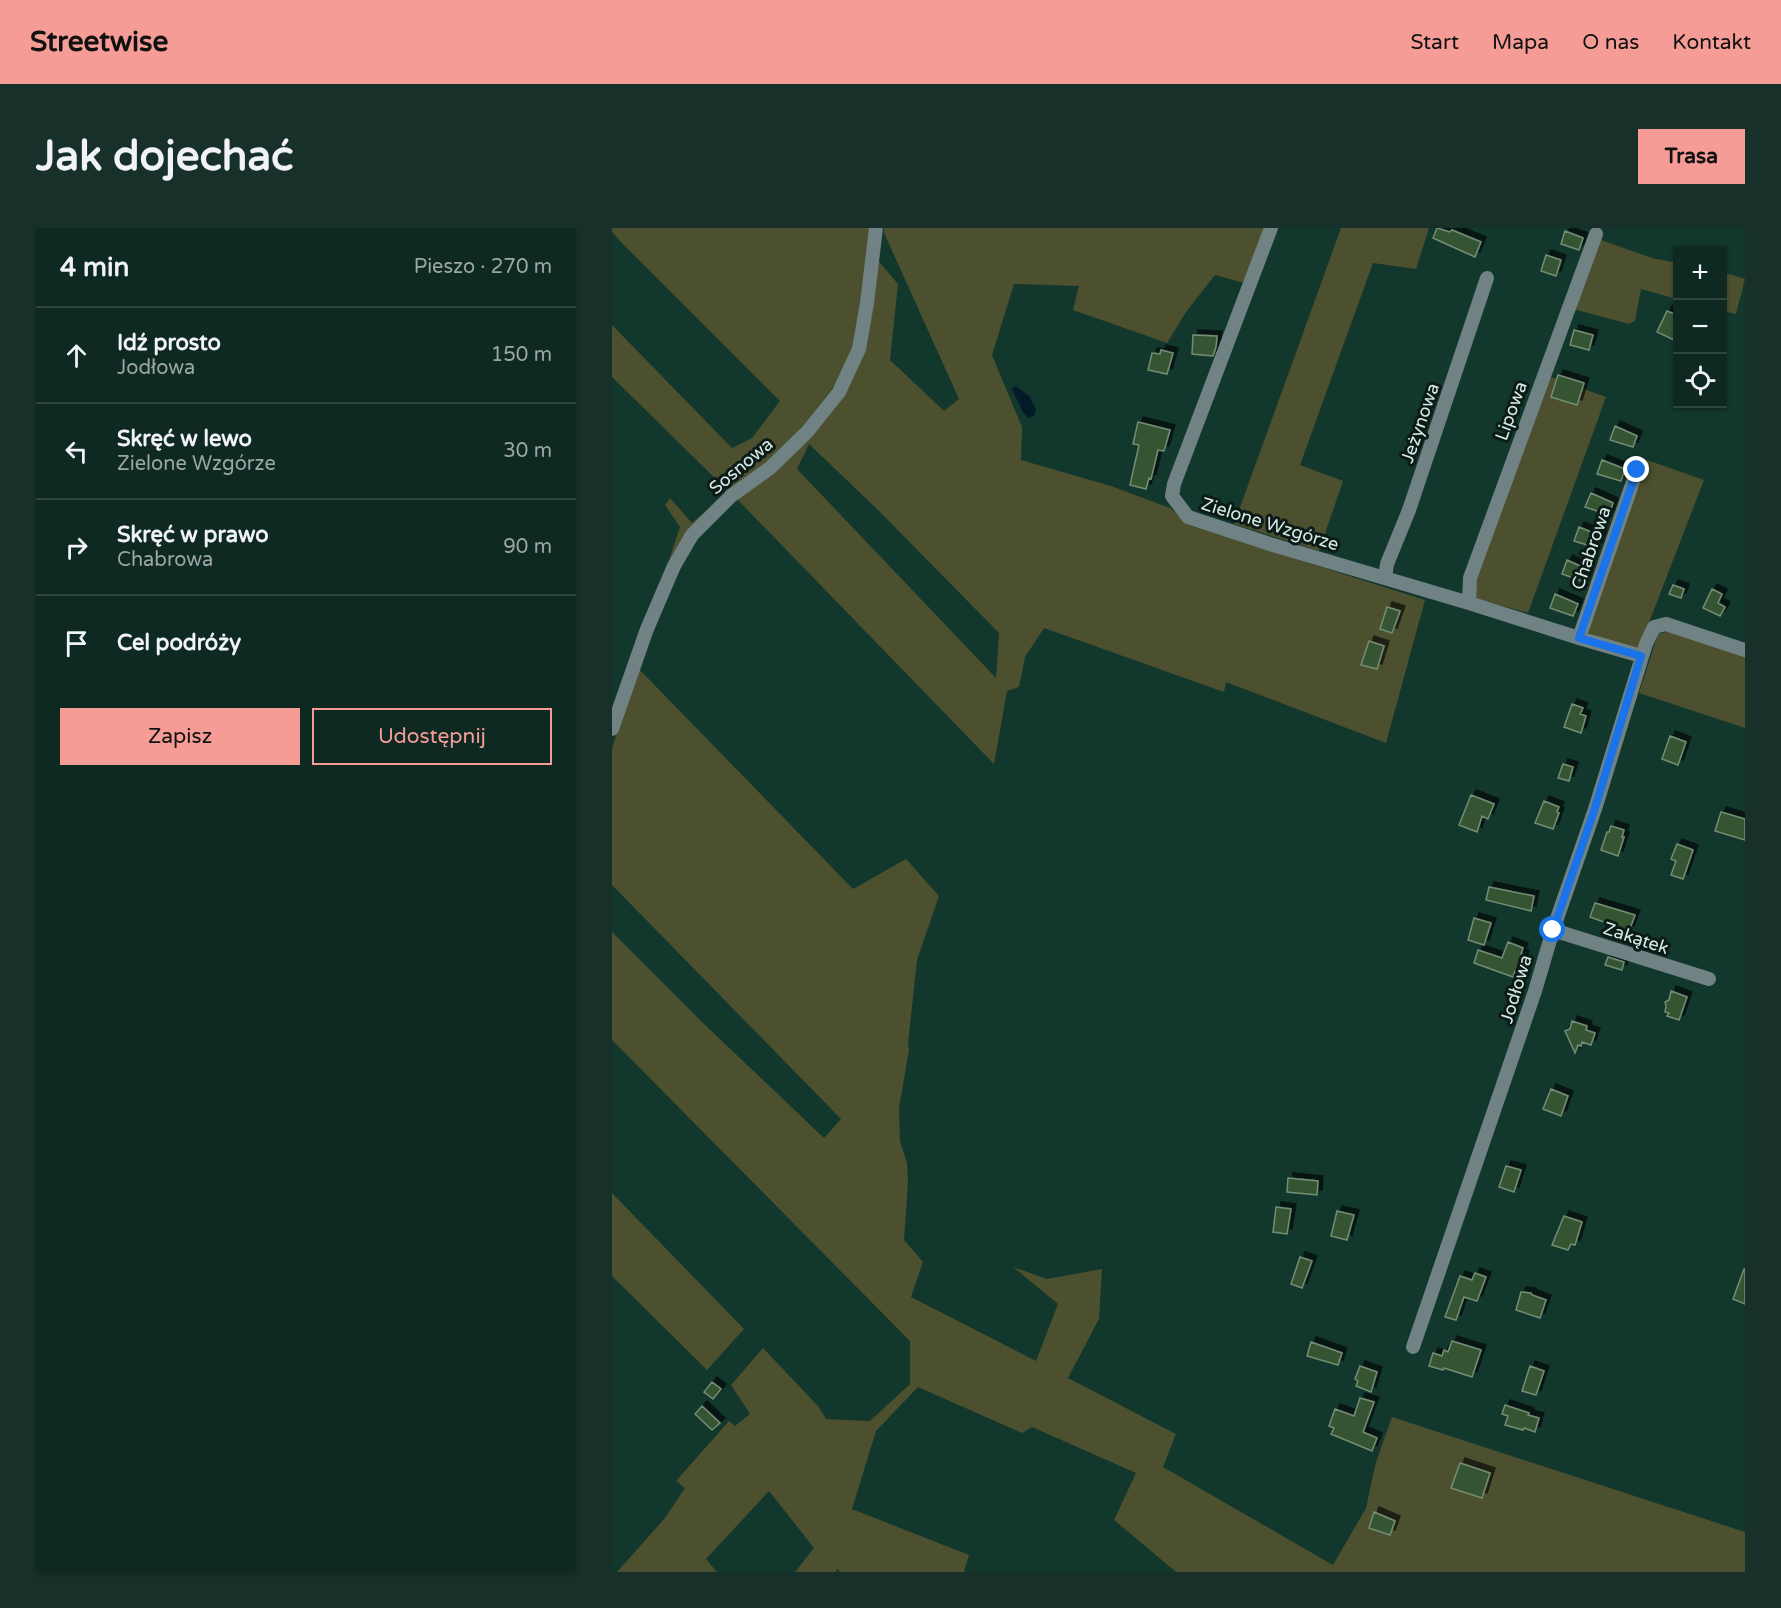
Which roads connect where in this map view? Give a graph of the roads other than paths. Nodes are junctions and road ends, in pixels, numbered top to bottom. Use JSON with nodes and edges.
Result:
{"nodes":[{"id":1,"x":876,"y":228,"type":"edge"},
{"id":2,"x":1271,"y":228,"type":"edge"},
{"id":3,"x":1596,"y":234,"type":"dead end"},
{"id":4,"x":1487,"y":278,"type":"dead end"},
{"id":5,"x":1637,"y":470,"type":"dead end"},
{"id":6,"x":1385,"y":578,"type":"junction"},
{"id":7,"x":1469,"y":603,"type":"junction"},
{"id":8,"x":1579,"y":638,"type":"junction"},
{"id":9,"x":1745,"y":650,"type":"edge"},
{"id":10,"x":1641,"y":656,"type":"junction"},
{"id":11,"x":612,"y":729,"type":"edge"},
{"id":12,"x":1553,"y":930,"type":"junction"},
{"id":13,"x":1709,"y":980,"type":"dead end"},
{"id":14,"x":1413,"y":1347,"type":"dead end"}],
"edges":[{"from":1,"to":11,"type":"street","name":"Sosnowa"},
{"from":2,"to":6,"type":"street","name":"Zielone Wzgórze"},
{"from":3,"to":7,"type":"street","name":"Lipowa"},
{"from":4,"to":6,"type":"street","name":"Jeżynowa"},
{"from":5,"to":8,"type":"street","name":"Chabrowa"},
{"from":6,"to":7,"type":"street","name":"Zielone Wzgórze"},
{"from":7,"to":8,"type":"street","name":"Zielone Wzgórze"},
{"from":8,"to":10,"type":"street","name":"Zielone Wzgórze"},
{"from":9,"to":10,"type":"street","name":"Jodłowa"},
{"from":10,"to":12,"type":"street","name":"Jodłowa"},
{"from":12,"to":13,"type":"street","name":"Zakątek"},
{"from":12,"to":14,"type":"street","name":"Jodłowa"}]}
